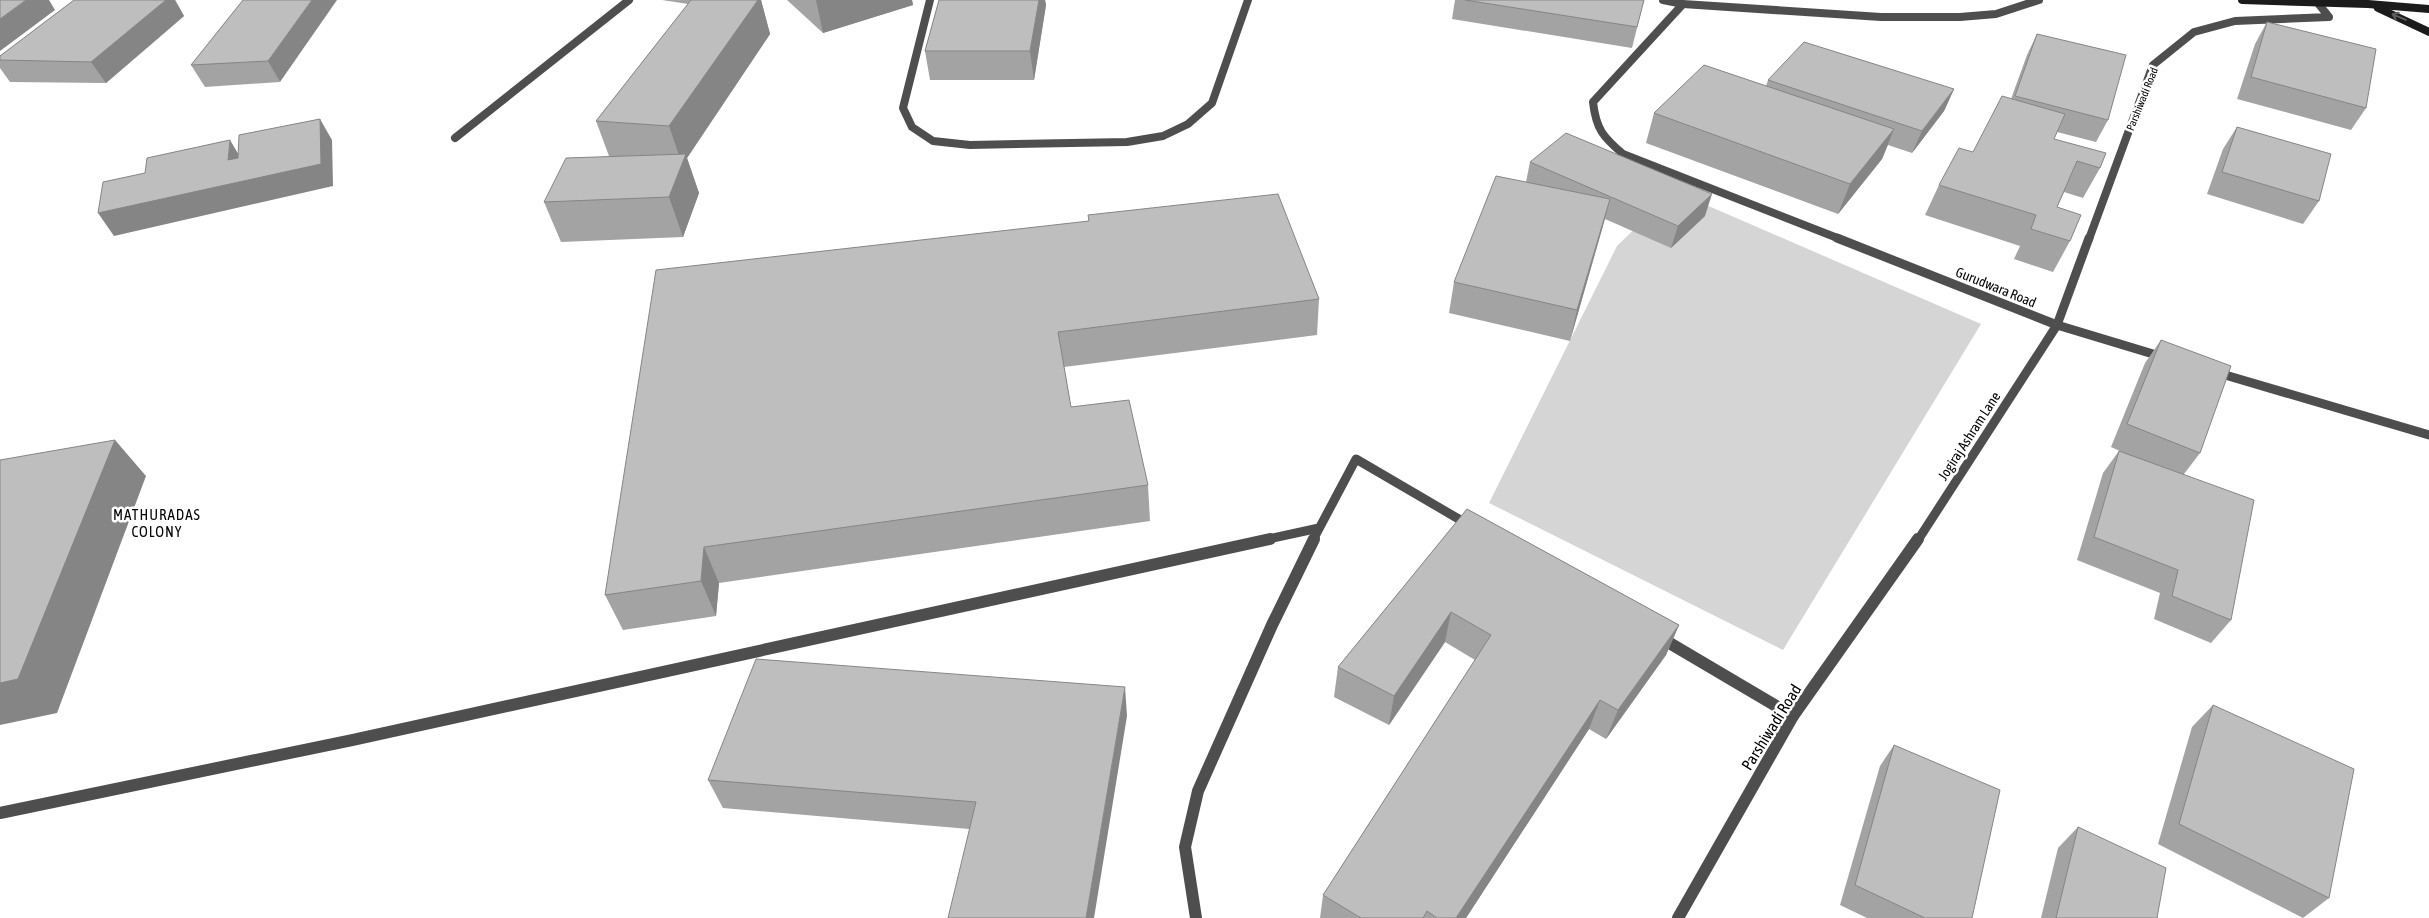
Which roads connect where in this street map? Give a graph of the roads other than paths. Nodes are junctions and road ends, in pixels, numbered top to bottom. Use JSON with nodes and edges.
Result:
{"nodes":[{"id":1,"x":629,"y":0,"type":"edge"},
{"id":2,"x":930,"y":0,"type":"edge"},
{"id":3,"x":1248,"y":0,"type":"edge"},
{"id":4,"x":1662,"y":0,"type":"edge"},
{"id":5,"x":2039,"y":0,"type":"edge"},
{"id":6,"x":2242,"y":0,"type":"edge"},
{"id":7,"x":2318,"y":2,"type":"junction"},
{"id":8,"x":1682,"y":4,"type":"junction"},
{"id":9,"x":2368,"y":4,"type":"junction"},
{"id":10,"x":2429,"y":9,"type":"edge"},
{"id":11,"x":2429,"y":32,"type":"edge"},
{"id":12,"x":454,"y":138,"type":"dead end"},
{"id":13,"x":2057,"y":325,"type":"junction"},
{"id":14,"x":2171,"y":359,"type":"edge"},
{"id":15,"x":2210,"y":370,"type":"edge"},
{"id":16,"x":2429,"y":435,"type":"edge"},
{"id":17,"x":1319,"y":528,"type":"junction"},
{"id":18,"x":1476,"y":529,"type":"edge"},
{"id":19,"x":1904,"y":561,"type":"joint"},
{"id":20,"x":1648,"y":630,"type":"edge"},
{"id":21,"x":1794,"y":716,"type":"junction"},
{"id":22,"x":0,"y":813,"type":"edge"},
{"id":23,"x":1196,"y":918,"type":"edge"},
{"id":24,"x":1678,"y":918,"type":"edge"}],
"edges":[{"from":1,"to":12,"type":"street"},
{"from":2,"to":3,"type":"street"},
{"from":4,"to":8,"type":"street"},
{"from":5,"to":8,"type":"street"},
{"from":6,"to":7,"type":"main road"},
{"from":7,"to":9,"type":"main road"},
{"from":7,"to":13,"type":"street","name":"Parshiwadi Road"},
{"from":8,"to":13,"type":"street","name":"Gurudwara Road"},
{"from":9,"to":10,"type":"main road"},
{"from":11,"to":9,"type":"main road","one_way":true},
{"from":13,"to":14,"type":"street","name":"Gurudwara Road"},
{"from":13,"to":19,"type":"street","name":"Jogiraj Ashram Lane"},
{"from":15,"to":16,"type":"street"},
{"from":17,"to":18,"type":"street"},
{"from":17,"to":22,"type":"street"},
{"from":17,"to":23,"type":"street"},
{"from":19,"to":21,"type":"street","name":"Parshiwadi Road"},
{"from":20,"to":21,"type":"street"},
{"from":21,"to":24,"type":"street","name":"Parshiwadi Road"}]}
